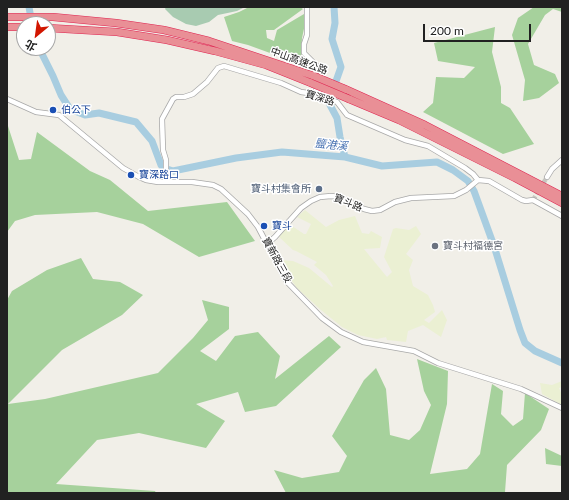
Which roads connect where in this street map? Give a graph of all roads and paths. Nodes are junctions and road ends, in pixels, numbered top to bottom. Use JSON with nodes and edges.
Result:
{"nodes":[{"id":1,"x":307,"y":7,"type":"edge"},
{"id":2,"x":7,"y":17,"type":"edge"},
{"id":3,"x":56,"y":28,"type":"edge"},
{"id":4,"x":312,"y":79,"type":"junction"},
{"id":5,"x":315,"y":94,"type":"junction"},
{"id":6,"x":7,"y":99,"type":"edge"},
{"id":7,"x":562,"y":160,"type":"edge"},
{"id":8,"x":547,"y":177,"type":"tunnel mouth"},
{"id":9,"x":478,"y":180,"type":"junction"},
{"id":10,"x":166,"y":182,"type":"junction"},
{"id":11,"x":562,"y":196,"type":"edge"},
{"id":12,"x":562,"y":203,"type":"edge"},
{"id":13,"x":562,"y":216,"type":"edge"},
{"id":14,"x":268,"y":243,"type":"junction"},
{"id":15,"x":562,"y":408,"type":"edge"}],
"edges":[{"from":1,"to":5,"type":"street"},
{"from":2,"to":4,"type":"highway","name":"中山高速公路"},
{"from":3,"to":4,"type":"highway","name":"中山高速公路"},
{"from":4,"to":11,"type":"highway","name":"中山高速公路","bridge":true},
{"from":4,"to":12,"type":"highway","name":"中山高速公路","bridge":true},
{"from":5,"to":9,"type":"street","name":"寶深路"},
{"from":5,"to":10,"type":"street","name":"寶深路"},
{"from":6,"to":10,"type":"street","name":"寶新路三段"},
{"from":7,"to":8,"type":"street"},
{"from":9,"to":13,"type":"street","name":"寶深路"},
{"from":9,"to":14,"type":"street","name":"寶斗路"},
{"from":10,"to":14,"type":"street","name":"寶新路三段"},
{"from":14,"to":15,"type":"street","name":"寶新路三段"}]}
